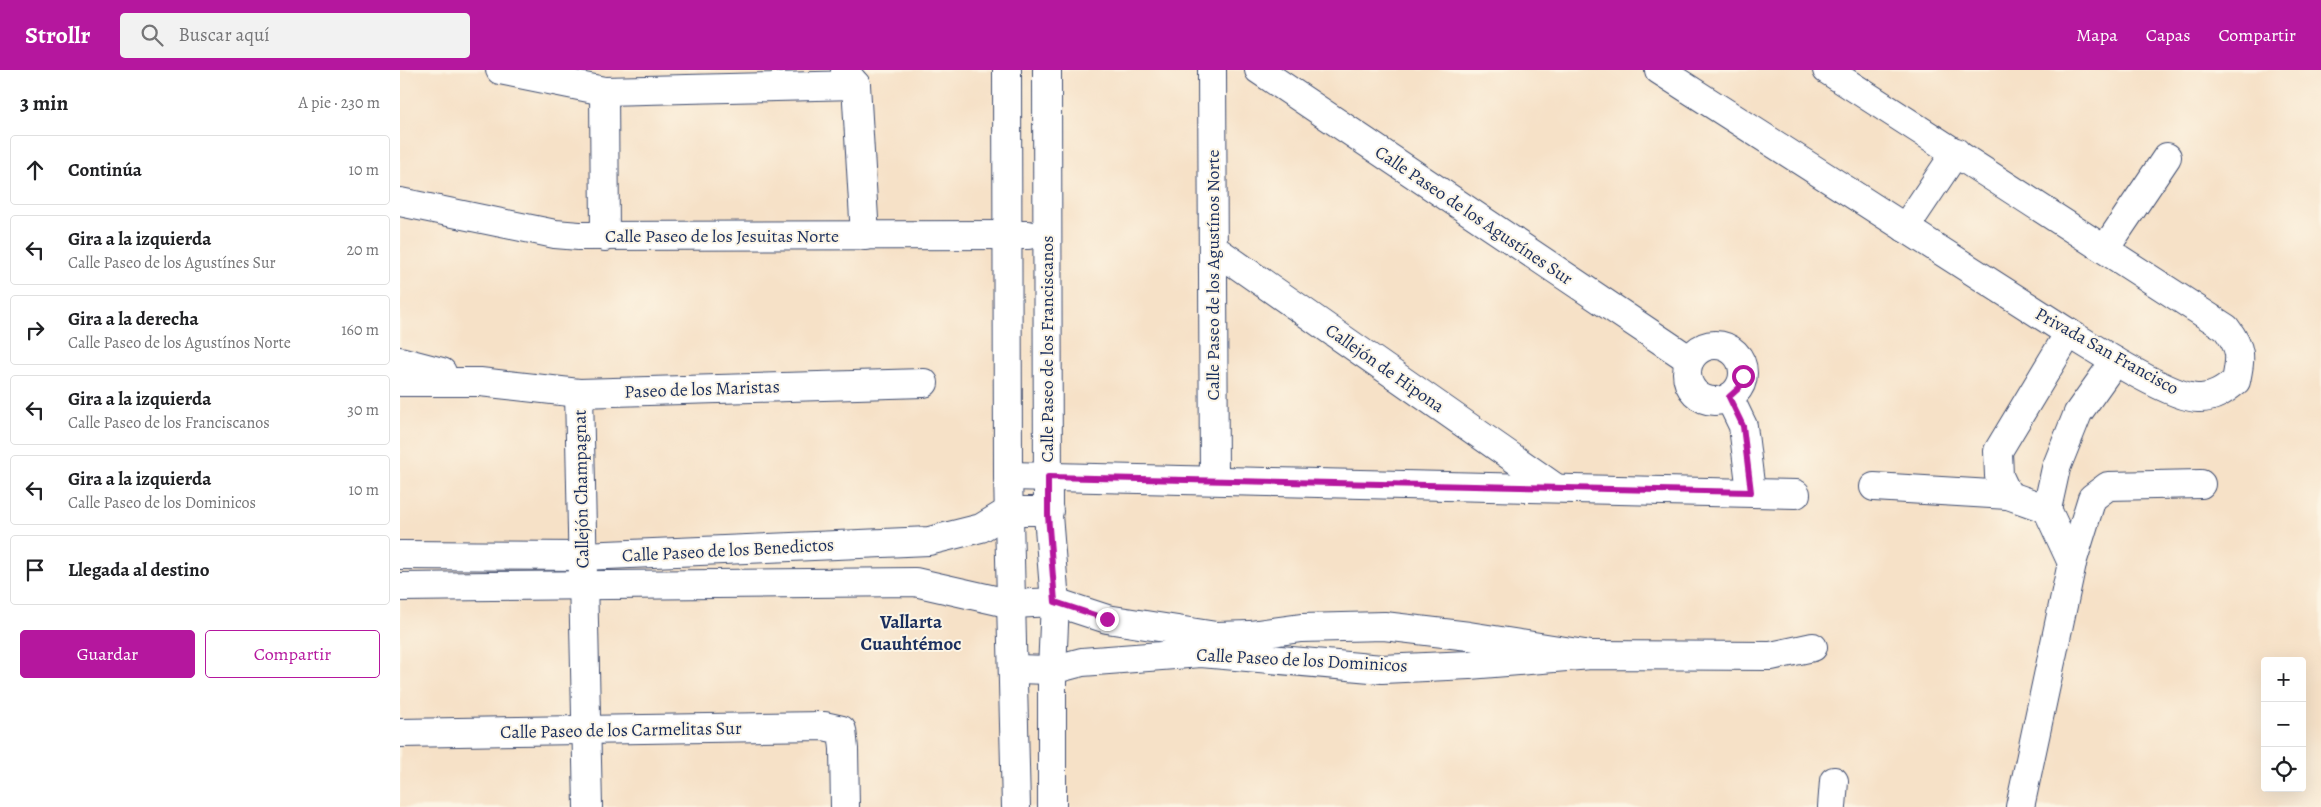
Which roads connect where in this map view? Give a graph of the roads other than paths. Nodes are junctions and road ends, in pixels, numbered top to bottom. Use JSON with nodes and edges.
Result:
{"nodes":[{"id":1,"x":500,"y":70,"type":"edge"},
{"id":2,"x":1007,"y":70,"type":"edge"},
{"id":3,"x":1047,"y":70,"type":"edge"},
{"id":4,"x":1212,"y":70,"type":"edge"},
{"id":5,"x":1259,"y":70,"type":"edge"},
{"id":6,"x":1659,"y":70,"type":"edge"},
{"id":7,"x":1827,"y":70,"type":"edge"},
{"id":8,"x":849,"y":78,"type":"edge"},
{"id":9,"x":604,"y":91,"type":"junction"},
{"id":10,"x":1956,"y":152,"type":"junction"},
{"id":11,"x":2167,"y":157,"type":"dead end"},
{"id":12,"x":400,"y":202,"type":"edge"},
{"id":13,"x":1905,"y":228,"type":"junction"},
{"id":14,"x":1009,"y":234,"type":"junction"},
{"id":15,"x":1047,"y":235,"type":"junction"},
{"id":16,"x":865,"y":236,"type":"junction"},
{"id":17,"x":605,"y":237,"type":"junction"},
{"id":18,"x":1213,"y":248,"type":"junction"},
{"id":19,"x":2105,"y":250,"type":"junction"},
{"id":20,"x":2069,"y":333,"type":"junction"},
{"id":21,"x":1690,"y":360,"type":"junction"},
{"id":22,"x":400,"y":361,"type":"edge"},
{"id":23,"x":2115,"y":361,"type":"junction"},
{"id":24,"x":400,"y":382,"type":"edge"},
{"id":25,"x":480,"y":382,"type":"junction"},
{"id":26,"x":924,"y":383,"type":"dead end"},
{"id":27,"x":579,"y":392,"type":"junction"},
{"id":28,"x":1729,"y":397,"type":"junction"},
{"id":29,"x":1008,"y":476,"type":"junction"},
{"id":30,"x":1048,"y":477,"type":"junction"},
{"id":31,"x":1214,"y":480,"type":"junction"},
{"id":32,"x":2201,"y":484,"type":"dead end"},
{"id":33,"x":1874,"y":487,"type":"dead end"},
{"id":34,"x":1556,"y":488,"type":"junction"},
{"id":35,"x":1751,"y":492,"type":"junction"},
{"id":36,"x":1796,"y":494,"type":"dead end"},
{"id":37,"x":2008,"y":495,"type":"junction"},
{"id":38,"x":2047,"y":508,"type":"junction"},
{"id":39,"x":1009,"y":511,"type":"junction"},
{"id":40,"x":1049,"y":511,"type":"junction"},
{"id":41,"x":400,"y":555,"type":"edge"},
{"id":42,"x":583,"y":556,"type":"junction"},
{"id":43,"x":2072,"y":563,"type":"junction"},
{"id":44,"x":583,"y":585,"type":"junction"},
{"id":45,"x":400,"y":587,"type":"edge"},
{"id":46,"x":1055,"y":602,"type":"junction"},
{"id":47,"x":1012,"y":604,"type":"junction"},
{"id":48,"x":1107,"y":619,"type":"junction"},
{"id":49,"x":1202,"y":643,"type":"junction"},
{"id":50,"x":1813,"y":647,"type":"dead end"},
{"id":51,"x":1590,"y":655,"type":"junction"},
{"id":52,"x":1107,"y":660,"type":"junction"},
{"id":53,"x":1015,"y":669,"type":"junction"},
{"id":54,"x":1052,"y":670,"type":"junction"},
{"id":55,"x":586,"y":731,"type":"junction"},
{"id":56,"x":400,"y":733,"type":"edge"},
{"id":57,"x":588,"y":807,"type":"edge"},
{"id":58,"x":845,"y":807,"type":"edge"},
{"id":59,"x":1016,"y":807,"type":"edge"},
{"id":60,"x":1052,"y":807,"type":"edge"},
{"id":61,"x":2020,"y":807,"type":"edge"}],
"edges":[{"from":1,"to":9,"type":"street"},
{"from":2,"to":14,"type":"street"},
{"from":3,"to":15,"type":"street","name":"Calle Paseo de los Franciscanos"},
{"from":4,"to":18,"type":"street","name":"Calle Paseo de los Agustínos Norte"},
{"from":5,"to":21,"type":"street","name":"Calle Paseo de los Agustínes Sur"},
{"from":6,"to":13,"type":"street","name":"Privada San Francisco"},
{"from":7,"to":10,"type":"street","name":"Privada San Francisco"},
{"from":8,"to":9,"type":"street"},
{"from":8,"to":16,"type":"street"},
{"from":9,"to":17,"type":"street"},
{"from":10,"to":13,"type":"street"},
{"from":10,"to":19,"type":"street","name":"Privada San Francisco"},
{"from":11,"to":19,"type":"street"},
{"from":12,"to":17,"type":"street","name":"Calle Paseo de los Jesuitas Norte"},
{"from":13,"to":20,"type":"street","name":"Privada San Francisco"},
{"from":14,"to":15,"type":"street","name":"Calle Paseo de los Jesuitas Norte"},
{"from":14,"to":16,"type":"street","name":"Calle Paseo de los Jesuitas Norte"},
{"from":14,"to":29,"type":"street"},
{"from":15,"to":30,"type":"street","name":"Calle Paseo de los Franciscanos"},
{"from":16,"to":17,"type":"street","name":"Calle Paseo de los Jesuitas Norte"},
{"from":18,"to":31,"type":"street","name":"Calle Paseo de los Agustínos Norte"},
{"from":18,"to":34,"type":"street","name":"Callejón de Hipona"},
{"from":19,"to":23,"type":"street","name":"Privada San Francisco"},
{"from":20,"to":23,"type":"street","name":"Privada San Francisco"},
{"from":20,"to":37,"type":"street"},
{"from":21,"to":28,"type":"street"},
{"from":21,"to":28,"type":"street"},
{"from":22,"to":25,"type":"street","name":"Paseo de los Maristas"},
{"from":23,"to":38,"type":"street"},
{"from":24,"to":25,"type":"street","name":"Paseo de los Maristas"},
{"from":25,"to":27,"type":"street","name":"Paseo de los Maristas"},
{"from":26,"to":27,"type":"street","name":"Paseo de los Maristas"},
{"from":27,"to":42,"type":"street","name":"Callejón Champagnat"},
{"from":28,"to":35,"type":"street"},
{"from":29,"to":30,"type":"street"},
{"from":29,"to":39,"type":"street"},
{"from":30,"to":31,"type":"street"},
{"from":30,"to":40,"type":"street","name":"Calle Paseo de los Franciscanos"},
{"from":31,"to":34,"type":"street"},
{"from":32,"to":43,"type":"street"},
{"from":33,"to":37,"type":"street"},
{"from":34,"to":35,"type":"street"},
{"from":35,"to":36,"type":"street"},
{"from":37,"to":38,"type":"street"},
{"from":38,"to":43,"type":"street"},
{"from":39,"to":40,"type":"street"},
{"from":39,"to":42,"type":"street","name":"Calle Paseo de los Benedictos"},
{"from":39,"to":47,"type":"street"},
{"from":40,"to":46,"type":"street","name":"Calle Paseo de los Franciscanos"},
{"from":41,"to":42,"type":"street","name":"Calle Paseo de los Benedictos"},
{"from":42,"to":44,"type":"street","name":"Callejón Champagnat"},
{"from":43,"to":61,"type":"street"},
{"from":44,"to":45,"type":"street","name":"Calle Paseo de los Benedictos"},
{"from":44,"to":47,"type":"street","name":"Calle Paseo de los Benedictos"},
{"from":44,"to":55,"type":"street","name":"Callejón Champagnat"},
{"from":46,"to":47,"type":"street","name":"Calle Paseo de los Benedictos"},
{"from":46,"to":48,"type":"street","name":"Calle Paseo de los Dominicos"},
{"from":46,"to":54,"type":"street","name":"Calle Paseo de los Franciscanos"},
{"from":47,"to":53,"type":"street"},
{"from":48,"to":49,"type":"street","name":"Calle Paseo de los Dominicos"},
{"from":48,"to":52,"type":"street"},
{"from":49,"to":51,"type":"street","name":"Calle Paseo de los Dominicos"},
{"from":49,"to":51,"type":"street","name":"Calle Paseo de los Dominicos"},
{"from":49,"to":52,"type":"street","name":"Calle Paseo de los Dominicos"},
{"from":50,"to":51,"type":"street","name":"Calle Paseo de los Dominicos"},
{"from":52,"to":54,"type":"street","name":"Calle Paseo de los Dominicos"},
{"from":53,"to":54,"type":"street","name":"Calle Paseo de los Dominicos"},
{"from":53,"to":59,"type":"street"},
{"from":54,"to":60,"type":"street","name":"Calle Paseo de los Franciscanos"},
{"from":55,"to":56,"type":"street","name":"Calle Paseo de los Carmelitas Sur"},
{"from":55,"to":57,"type":"street","name":"Callejón Champagnat"},
{"from":55,"to":58,"type":"street","name":"Calle Paseo de los Carmelitas Sur"}]}
